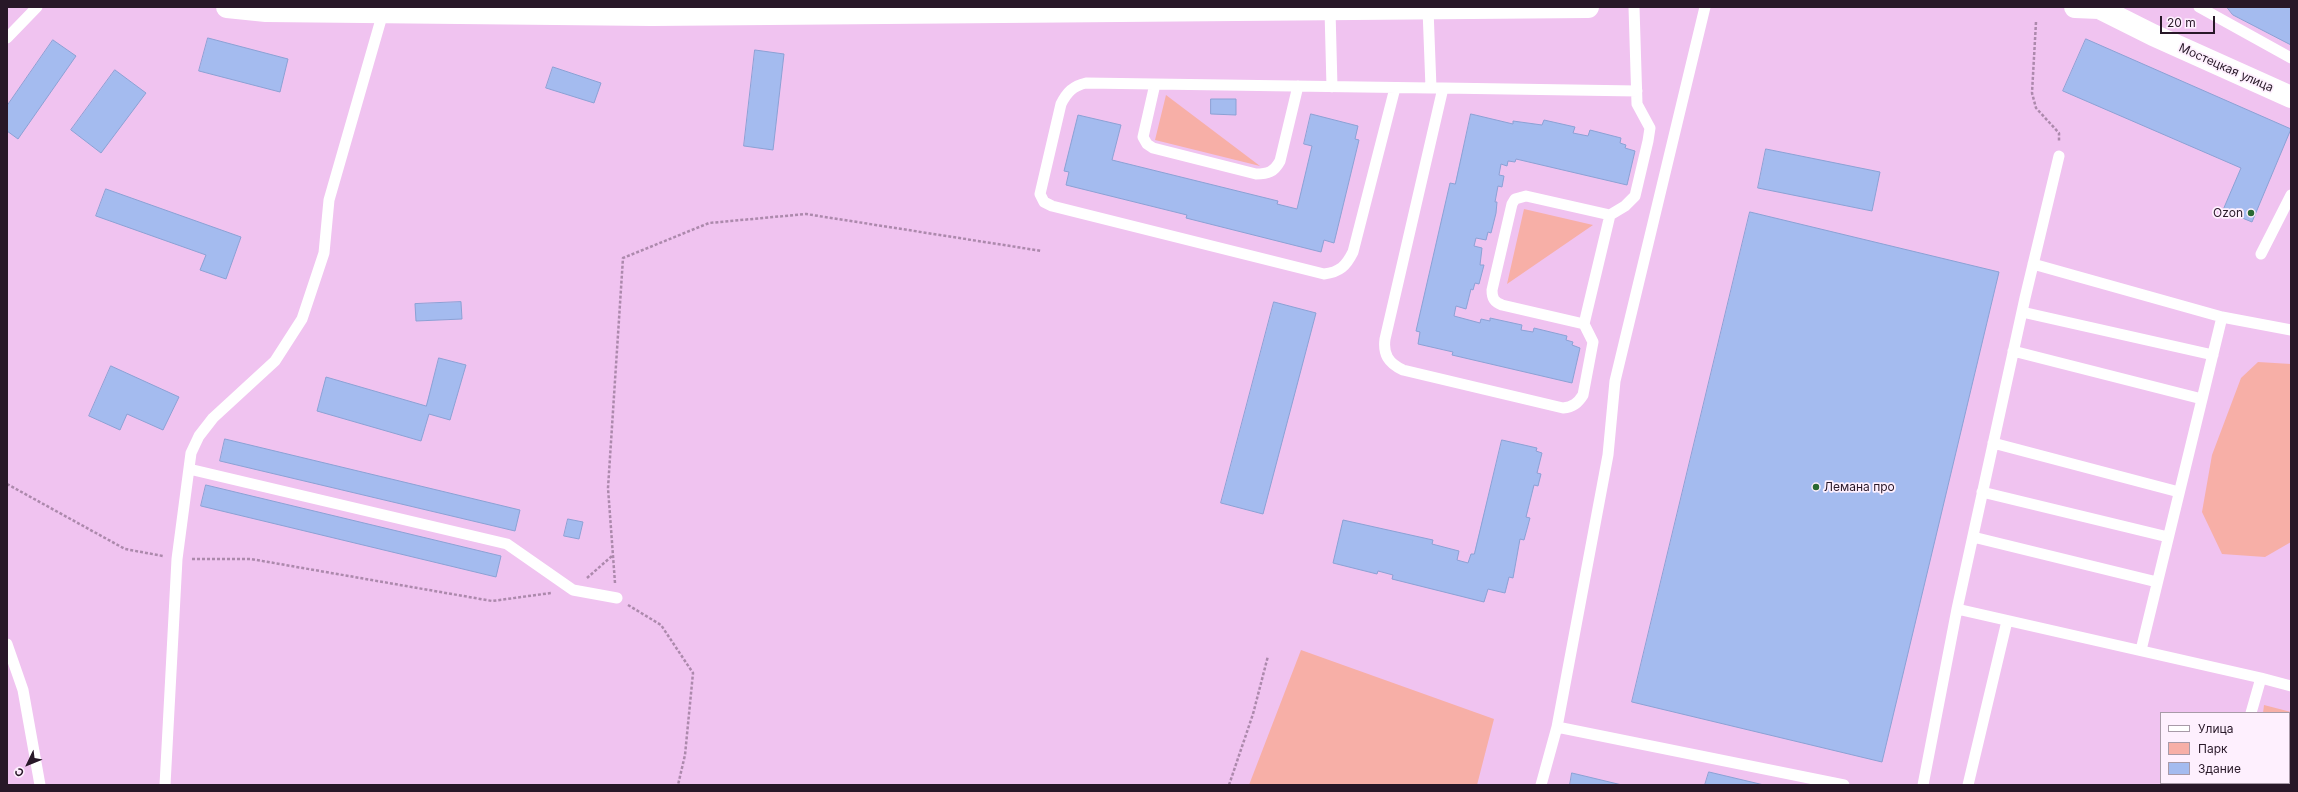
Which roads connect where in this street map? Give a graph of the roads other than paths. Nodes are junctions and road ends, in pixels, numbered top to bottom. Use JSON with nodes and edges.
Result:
{"nodes":[{"id":1,"x":37,"y":7,"type":"edge"},
{"id":2,"x":227,"y":7,"type":"edge"},
{"id":3,"x":1588,"y":7,"type":"edge"},
{"id":4,"x":1634,"y":7,"type":"edge"},
{"id":5,"x":1705,"y":7,"type":"edge"},
{"id":6,"x":2075,"y":7,"type":"edge"},
{"id":7,"x":2199,"y":7,"type":"edge"},
{"id":8,"x":2098,"y":8,"type":"edge"},
{"id":9,"x":1428,"y":9,"type":"junction"},
{"id":10,"x":384,"y":10,"type":"edge"},
{"id":11,"x":1330,"y":10,"type":"junction"},
{"id":12,"x":583,"y":11,"type":"edge"},
{"id":13,"x":7,"y":38,"type":"edge"},
{"id":14,"x":2291,"y":58,"type":"edge"},
{"id":15,"x":1155,"y":84,"type":"junction"},
{"id":16,"x":1298,"y":86,"type":"junction"},
{"id":17,"x":1332,"y":87,"type":"junction"},
{"id":18,"x":1395,"y":88,"type":"junction"},
{"id":19,"x":1431,"y":88,"type":"junction"},
{"id":20,"x":1443,"y":88,"type":"junction"},
{"id":21,"x":1637,"y":91,"type":"junction"},
{"id":22,"x":2291,"y":97,"type":"edge"},
{"id":23,"x":2059,"y":156,"type":"road end"},
{"id":24,"x":2291,"y":195,"type":"edge"},
{"id":25,"x":1610,"y":215,"type":"junction"},
{"id":26,"x":2262,"y":254,"type":"dead end"},
{"id":27,"x":2033,"y":264,"type":"junction"},
{"id":28,"x":2022,"y":312,"type":"junction"},
{"id":29,"x":2222,"y":317,"type":"junction"},
{"id":30,"x":1584,"y":324,"type":"junction"},
{"id":31,"x":2291,"y":330,"type":"edge"},
{"id":32,"x":2013,"y":351,"type":"junction"},
{"id":33,"x":2213,"y":355,"type":"junction"},
{"id":34,"x":2202,"y":399,"type":"junction"},
{"id":35,"x":1993,"y":443,"type":"junction"},
{"id":36,"x":189,"y":470,"type":"junction"},
{"id":37,"x":1982,"y":492,"type":"junction"},
{"id":38,"x":2179,"y":492,"type":"junction"},
{"id":39,"x":1973,"y":537,"type":"junction"},
{"id":40,"x":2168,"y":537,"type":"junction"},
{"id":41,"x":2157,"y":582,"type":"junction"},
{"id":42,"x":617,"y":598,"type":"road end"},
{"id":43,"x":1957,"y":609,"type":"junction"},
{"id":44,"x":2007,"y":621,"type":"junction"},
{"id":45,"x":7,"y":644,"type":"edge"},
{"id":46,"x":2141,"y":650,"type":"junction"},
{"id":47,"x":2261,"y":678,"type":"junction"},
{"id":48,"x":2291,"y":686,"type":"edge"},
{"id":49,"x":2250,"y":712,"type":"edge"},
{"id":50,"x":1556,"y":728,"type":"junction"},
{"id":51,"x":40,"y":785,"type":"edge"},
{"id":52,"x":165,"y":785,"type":"edge"},
{"id":53,"x":1541,"y":785,"type":"edge"},
{"id":54,"x":1844,"y":785,"type":"edge"},
{"id":55,"x":1924,"y":785,"type":"edge"},
{"id":56,"x":1968,"y":785,"type":"edge"}],
"edges":[{"from":1,"to":13,"type":"lane"},
{"from":2,"to":10,"type":"street"},
{"from":3,"to":9,"type":"street"},
{"from":4,"to":21,"type":"lane"},
{"from":5,"to":50,"type":"lane"},
{"from":6,"to":8,"type":"street"},
{"from":7,"to":14,"type":"lane"},
{"from":8,"to":22,"type":"street","name":"Мостецкая улица"},
{"from":9,"to":11,"type":"street"},
{"from":9,"to":19,"type":"lane"},
{"from":10,"to":12,"type":"street"},
{"from":10,"to":36,"type":"lane"},
{"from":11,"to":12,"type":"street"},
{"from":11,"to":17,"type":"lane"},
{"from":15,"to":16,"type":"lane"},
{"from":15,"to":16,"type":"lane"},
{"from":15,"to":18,"type":"lane"},
{"from":16,"to":17,"type":"lane"},
{"from":17,"to":18,"type":"lane"},
{"from":18,"to":19,"type":"lane"},
{"from":19,"to":20,"type":"lane"},
{"from":20,"to":21,"type":"lane"},
{"from":20,"to":30,"type":"lane"},
{"from":21,"to":25,"type":"lane"},
{"from":23,"to":27,"type":"lane"},
{"from":24,"to":26,"type":"lane"},
{"from":25,"to":30,"type":"lane"},
{"from":25,"to":30,"type":"lane"},
{"from":27,"to":28,"type":"lane"},
{"from":27,"to":29,"type":"lane"},
{"from":28,"to":32,"type":"lane"},
{"from":28,"to":33,"type":"lane"},
{"from":29,"to":31,"type":"lane"},
{"from":29,"to":33,"type":"lane"},
{"from":32,"to":34,"type":"lane"},
{"from":32,"to":35,"type":"lane"},
{"from":33,"to":34,"type":"lane"},
{"from":34,"to":38,"type":"lane"},
{"from":35,"to":37,"type":"lane"},
{"from":35,"to":38,"type":"lane"},
{"from":36,"to":42,"type":"lane"},
{"from":36,"to":52,"type":"lane"},
{"from":37,"to":39,"type":"lane"},
{"from":37,"to":40,"type":"lane"},
{"from":38,"to":40,"type":"lane"},
{"from":39,"to":41,"type":"lane"},
{"from":39,"to":43,"type":"lane"},
{"from":40,"to":41,"type":"lane"},
{"from":41,"to":46,"type":"lane"},
{"from":43,"to":44,"type":"lane"},
{"from":43,"to":55,"type":"lane"},
{"from":44,"to":46,"type":"lane"},
{"from":44,"to":56,"type":"lane"},
{"from":45,"to":51,"type":"lane"},
{"from":46,"to":47,"type":"lane"},
{"from":47,"to":48,"type":"lane"},
{"from":47,"to":49,"type":"lane"},
{"from":50,"to":53,"type":"lane"},
{"from":50,"to":54,"type":"lane"}]}
